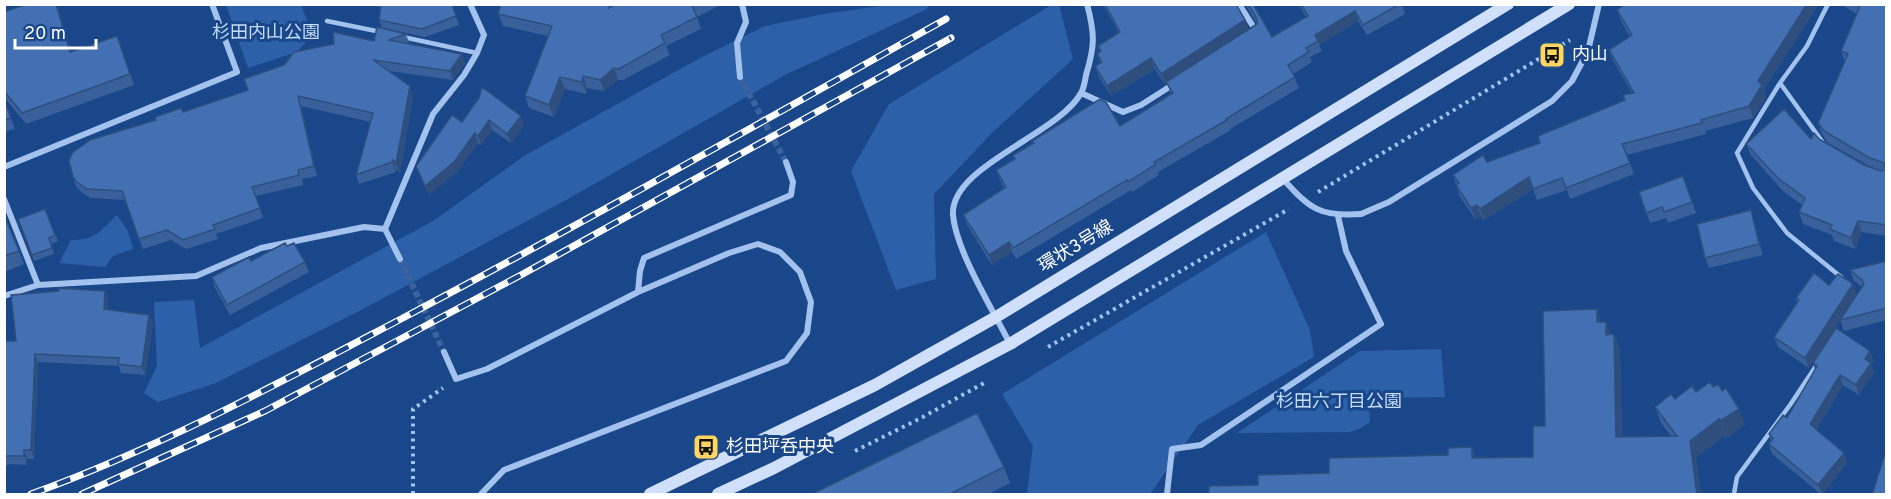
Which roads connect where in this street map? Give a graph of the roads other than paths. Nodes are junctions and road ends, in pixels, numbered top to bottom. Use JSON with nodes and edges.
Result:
{"nodes":[{"id":1,"x":213,"y":4,"type":"edge"},
{"id":2,"x":470,"y":4,"type":"edge"},
{"id":3,"x":742,"y":4,"type":"edge"},
{"id":4,"x":1087,"y":4,"type":"edge"},
{"id":5,"x":1239,"y":4,"type":"edge"},
{"id":6,"x":1508,"y":4,"type":"edge"},
{"id":7,"x":1569,"y":4,"type":"edge"},
{"id":8,"x":1599,"y":4,"type":"edge"},
{"id":9,"x":1828,"y":4,"type":"edge"},
{"id":10,"x":327,"y":21,"type":"dead end"},
{"id":11,"x":385,"y":33,"type":"edge"},
{"id":12,"x":397,"y":36,"type":"edge"},
{"id":13,"x":1246,"y":38,"type":"edge"},
{"id":14,"x":477,"y":53,"type":"junction"},
{"id":15,"x":740,"y":76,"type":"tunnel mouth"},
{"id":16,"x":1179,"y":80,"type":"edge"},
{"id":17,"x":1780,"y":83,"type":"junction"},
{"id":18,"x":1081,"y":93,"type":"junction"},
{"id":19,"x":1825,"y":146,"type":"edge"},
{"id":20,"x":786,"y":162,"type":"tunnel mouth"},
{"id":21,"x":4,"y":167,"type":"edge"},
{"id":22,"x":1283,"y":179,"type":"junction"},
{"id":23,"x":4,"y":199,"type":"edge"},
{"id":24,"x":1338,"y":216,"type":"junction"},
{"id":25,"x":385,"y":229,"type":"junction"},
{"id":26,"x":400,"y":259,"type":"tunnel mouth"},
{"id":27,"x":1846,"y":280,"type":"edge"},
{"id":28,"x":38,"y":285,"type":"junction"},
{"id":29,"x":638,"y":292,"type":"junction"},
{"id":30,"x":4,"y":296,"type":"edge"},
{"id":31,"x":996,"y":317,"type":"junction"},
{"id":32,"x":1010,"y":344,"type":"junction"},
{"id":33,"x":444,"y":352,"type":"tunnel mouth"},
{"id":34,"x":1824,"y":354,"type":"edge"},
{"id":35,"x":481,"y":495,"type":"edge"},
{"id":36,"x":650,"y":495,"type":"edge"},
{"id":37,"x":718,"y":495,"type":"edge"},
{"id":38,"x":1167,"y":495,"type":"edge"},
{"id":39,"x":1734,"y":495,"type":"edge"}],
"edges":[{"from":1,"to":21,"type":"street"},
{"from":2,"to":14,"type":"street"},
{"from":3,"to":15,"type":"street"},
{"from":4,"to":18,"type":"street"},
{"from":5,"to":13,"type":"street"},
{"from":6,"to":31,"type":"street","name":"環状3号線"},
{"from":7,"to":22,"type":"street"},
{"from":8,"to":24,"type":"street","bridge":true},
{"from":9,"to":17,"type":"lane"},
{"from":10,"to":11,"type":"lane"},
{"from":12,"to":14,"type":"lane"},
{"from":14,"to":25,"type":"street"},
{"from":16,"to":18,"type":"street"},
{"from":17,"to":19,"type":"lane"},
{"from":17,"to":27,"type":"lane"},
{"from":18,"to":31,"type":"street"},
{"from":20,"to":29,"type":"street"},
{"from":22,"to":24,"type":"street"},
{"from":22,"to":32,"type":"street"},
{"from":23,"to":28,"type":"street"},
{"from":24,"to":38,"type":"street"},
{"from":25,"to":26,"type":"street"},
{"from":25,"to":28,"type":"street"},
{"from":28,"to":30,"type":"street"},
{"from":29,"to":33,"type":"street"},
{"from":29,"to":35,"type":"street"},
{"from":31,"to":32,"type":"street"},
{"from":31,"to":36,"type":"street","name":"環状3号線"},
{"from":32,"to":37,"type":"street"},
{"from":34,"to":39,"type":"lane"}]}
